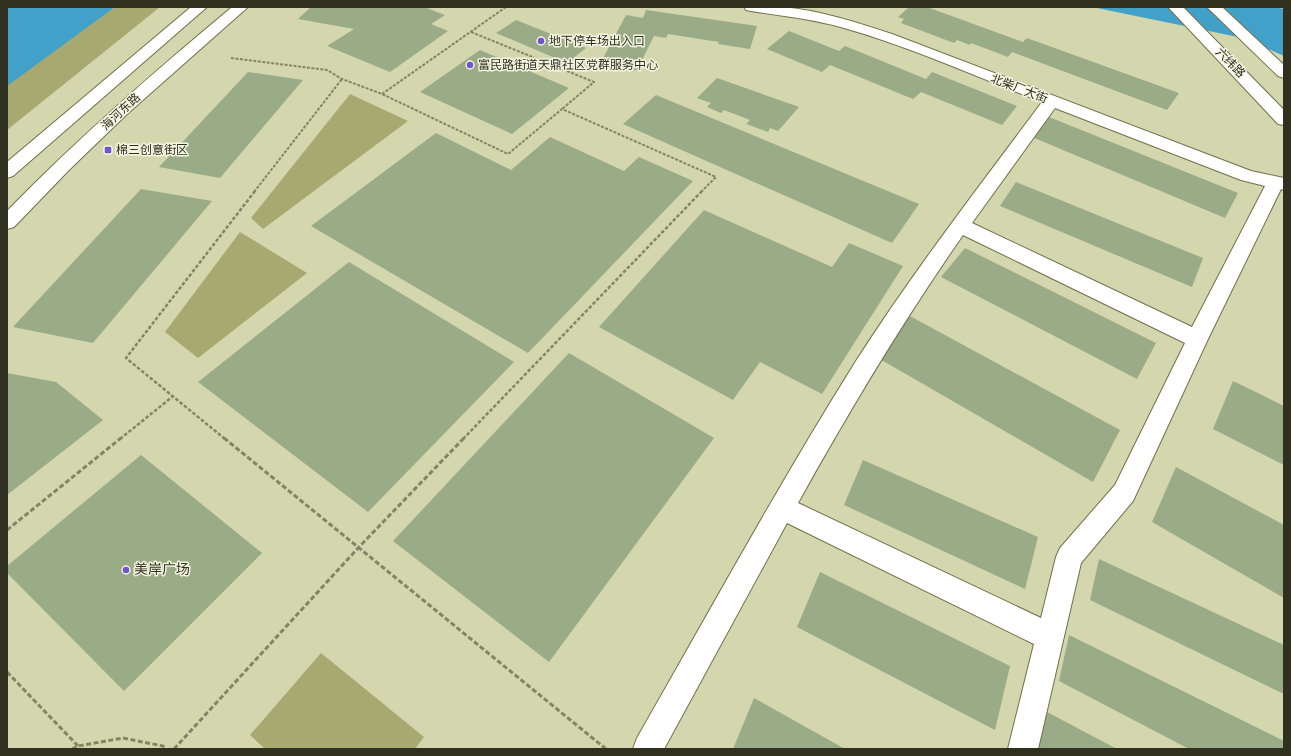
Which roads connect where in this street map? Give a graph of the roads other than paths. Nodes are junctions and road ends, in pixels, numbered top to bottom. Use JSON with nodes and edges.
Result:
{"nodes":[{"id":1,"x":200,"y":7,"type":"edge"},
{"id":2,"x":241,"y":7,"type":"edge"},
{"id":3,"x":751,"y":7,"type":"edge"},
{"id":4,"x":1174,"y":7,"type":"edge"},
{"id":5,"x":1214,"y":7,"type":"edge"},
{"id":6,"x":1279,"y":69,"type":"edge"},
{"id":7,"x":1051,"y":101,"type":"junction"},
{"id":8,"x":1284,"y":120,"type":"edge"},
{"id":9,"x":7,"y":172,"type":"edge"},
{"id":10,"x":1280,"y":183,"type":"edge"},
{"id":11,"x":7,"y":222,"type":"edge"},
{"id":12,"x":961,"y":226,"type":"junction"},
{"id":13,"x":1197,"y":339,"type":"junction"},
{"id":14,"x":783,"y":508,"type":"junction"},
{"id":15,"x":1050,"y":637,"type":"junction"},
{"id":16,"x":648,"y":749,"type":"edge"},
{"id":17,"x":1023,"y":749,"type":"edge"}],
"edges":[{"from":1,"to":9,"type":"street"},
{"from":2,"to":11,"type":"street","name":"海河东路"},
{"from":3,"to":7,"type":"street","name":"北柴厂大街"},
{"from":4,"to":8,"type":"street","name":"六纬路"},
{"from":5,"to":6,"type":"street"},
{"from":7,"to":10,"type":"street","name":"北柴厂大街"},
{"from":7,"to":12,"type":"street"},
{"from":10,"to":13,"type":"street"},
{"from":12,"to":13,"type":"street"},
{"from":12,"to":14,"type":"street"},
{"from":13,"to":15,"type":"street"},
{"from":14,"to":15,"type":"street"},
{"from":14,"to":16,"type":"street"},
{"from":15,"to":17,"type":"street"}]}
